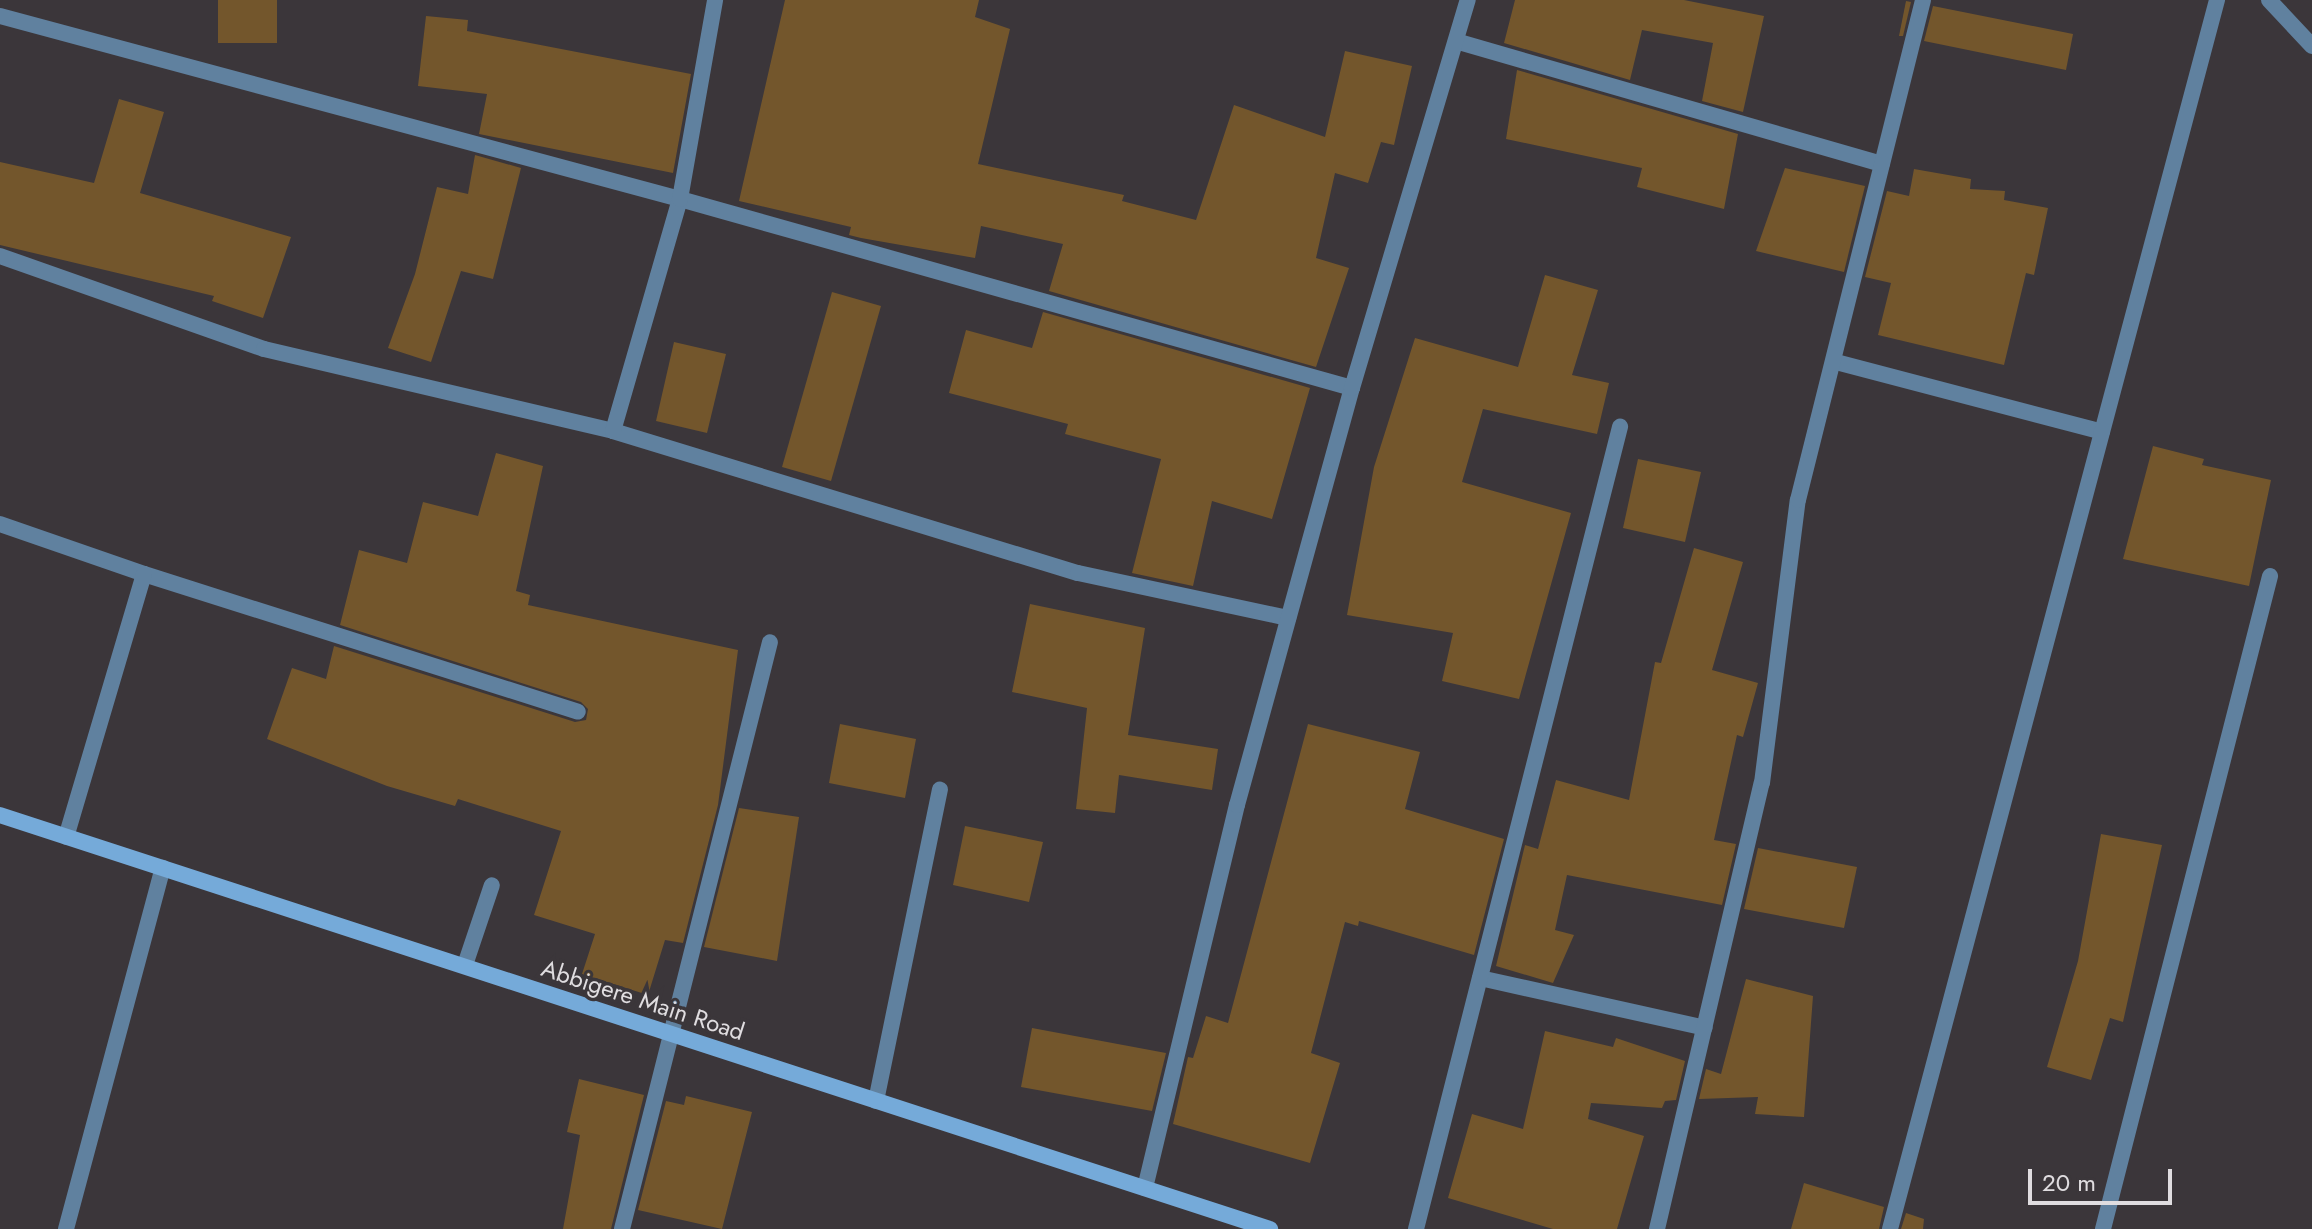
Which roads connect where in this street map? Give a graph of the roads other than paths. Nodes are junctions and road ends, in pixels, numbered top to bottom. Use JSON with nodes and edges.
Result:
{"nodes":[{"id":1,"x":715,"y":0,"type":"edge"},
{"id":2,"x":1468,"y":0,"type":"edge"},
{"id":3,"x":1923,"y":0,"type":"edge"},
{"id":4,"x":2217,"y":0,"type":"edge"},
{"id":5,"x":2269,"y":0,"type":"edge"},
{"id":6,"x":0,"y":16,"type":"edge"},
{"id":7,"x":1459,"y":42,"type":"junction"},
{"id":8,"x":2312,"y":46,"type":"edge"},
{"id":9,"x":1882,"y":164,"type":"junction"},
{"id":10,"x":680,"y":199,"type":"junction"},
{"id":11,"x":0,"y":256,"type":"edge"},
{"id":12,"x":1836,"y":362,"type":"junction"},
{"id":13,"x":1352,"y":388,"type":"junction"},
{"id":14,"x":1620,"y":427,"type":"dead end"},
{"id":15,"x":613,"y":431,"type":"junction"},
{"id":16,"x":2102,"y":432,"type":"junction"},
{"id":17,"x":0,"y":524,"type":"edge"},
{"id":18,"x":144,"y":574,"type":"junction"},
{"id":19,"x":2270,"y":576,"type":"dead end"},
{"id":20,"x":1288,"y":618,"type":"junction"},
{"id":21,"x":770,"y":642,"type":"dead end"},
{"id":22,"x":578,"y":712,"type":"dead end"},
{"id":23,"x":940,"y":790,"type":"dead end"},
{"id":24,"x":0,"y":815,"type":"edge"},
{"id":25,"x":66,"y":837,"type":"junction"},
{"id":26,"x":163,"y":868,"type":"junction"},
{"id":27,"x":492,"y":885,"type":"dead end"},
{"id":28,"x":465,"y":965,"type":"junction"},
{"id":29,"x":1480,"y":978,"type":"junction"},
{"id":30,"x":1705,"y":1028,"type":"junction"},
{"id":31,"x":669,"y":1035,"type":"junction"},
{"id":32,"x":876,"y":1101,"type":"junction"},
{"id":33,"x":1145,"y":1188,"type":"junction"},
{"id":34,"x":66,"y":1229,"type":"edge"},
{"id":35,"x":622,"y":1229,"type":"edge"},
{"id":36,"x":1270,"y":1229,"type":"edge"},
{"id":37,"x":1416,"y":1229,"type":"edge"},
{"id":38,"x":1657,"y":1229,"type":"edge"},
{"id":39,"x":1890,"y":1229,"type":"edge"},
{"id":40,"x":2103,"y":1229,"type":"edge"}],
"edges":[{"from":1,"to":10,"type":"street"},
{"from":2,"to":7,"type":"street"},
{"from":3,"to":9,"type":"street"},
{"from":4,"to":16,"type":"street"},
{"from":5,"to":8,"type":"street"},
{"from":6,"to":10,"type":"street"},
{"from":7,"to":9,"type":"street"},
{"from":7,"to":13,"type":"street"},
{"from":9,"to":12,"type":"street"},
{"from":10,"to":13,"type":"street"},
{"from":10,"to":15,"type":"street"},
{"from":11,"to":15,"type":"street"},
{"from":12,"to":16,"type":"street"},
{"from":12,"to":30,"type":"street"},
{"from":13,"to":20,"type":"street"},
{"from":14,"to":29,"type":"street"},
{"from":15,"to":20,"type":"street"},
{"from":16,"to":39,"type":"street"},
{"from":17,"to":18,"type":"street"},
{"from":18,"to":22,"type":"street"},
{"from":18,"to":25,"type":"street"},
{"from":19,"to":40,"type":"street"},
{"from":20,"to":33,"type":"street"},
{"from":21,"to":31,"type":"street"},
{"from":23,"to":32,"type":"street"},
{"from":24,"to":25,"type":"main road","name":"Abbigere Main Road"},
{"from":25,"to":26,"type":"main road","name":"Abbigere Main Road"},
{"from":26,"to":28,"type":"main road","name":"Abbigere Main Road"},
{"from":26,"to":34,"type":"street"},
{"from":27,"to":28,"type":"street"},
{"from":28,"to":31,"type":"main road","name":"Abbigere Main Road"},
{"from":29,"to":30,"type":"street"},
{"from":29,"to":37,"type":"street"},
{"from":30,"to":38,"type":"street"},
{"from":31,"to":32,"type":"main road","name":"Abbigere Main Road"},
{"from":31,"to":35,"type":"street"},
{"from":32,"to":33,"type":"main road","name":"Abbigere Main Road"},
{"from":33,"to":36,"type":"main road","name":"Abbigere Main Road"}]}
